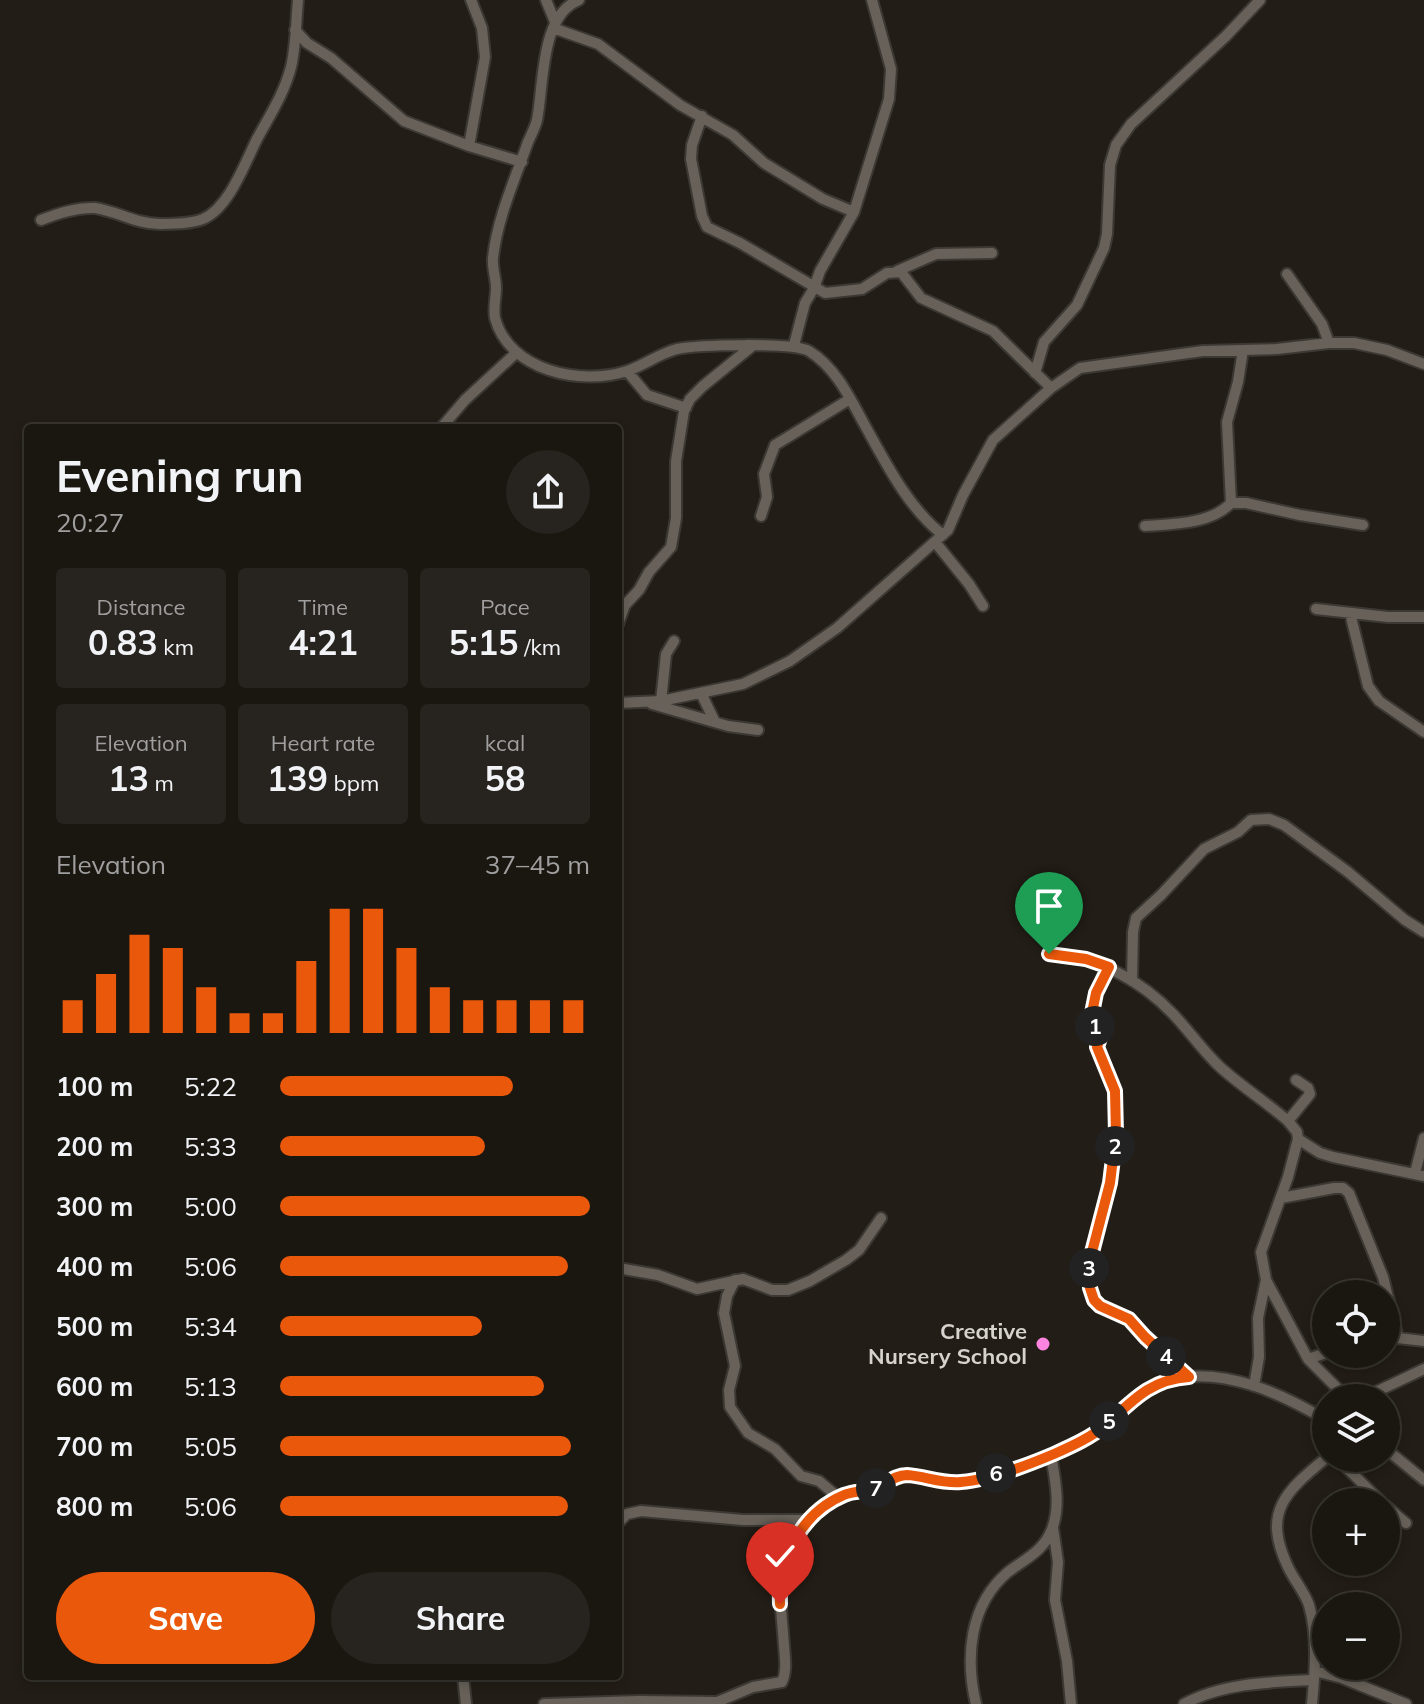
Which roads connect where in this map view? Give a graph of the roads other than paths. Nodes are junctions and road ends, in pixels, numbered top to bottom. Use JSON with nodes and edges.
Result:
{"nodes":[{"id":1,"x":298,"y":0,"type":"edge"},
{"id":2,"x":471,"y":0,"type":"edge"},
{"id":3,"x":546,"y":0,"type":"edge"},
{"id":4,"x":579,"y":0,"type":"edge"},
{"id":5,"x":872,"y":0,"type":"edge"},
{"id":6,"x":1260,"y":0,"type":"edge"},
{"id":7,"x":554,"y":25,"type":"junction"},
{"id":8,"x":295,"y":30,"type":"junction"},
{"id":9,"x":702,"y":116,"type":"junction"},
{"id":10,"x":469,"y":146,"type":"junction"},
{"id":11,"x":522,"y":162,"type":"junction"},
{"id":12,"x":854,"y":212,"type":"junction"},
{"id":13,"x":41,"y":220,"type":"dead end"},
{"id":14,"x":992,"y":253,"type":"dead end"},
{"id":15,"x":897,"y":271,"type":"junction"},
{"id":16,"x":1287,"y":274,"type":"dead end"},
{"id":17,"x":814,"y":288,"type":"junction"},
{"id":18,"x":1329,"y":343,"type":"junction"},
{"id":19,"x":794,"y":345,"type":"junction"},
{"id":20,"x":751,"y":347,"type":"junction"},
{"id":21,"x":1243,"y":350,"type":"junction"},
{"id":22,"x":516,"y":353,"type":"junction"},
{"id":23,"x":1424,"y":364,"type":"edge"},
{"id":24,"x":627,"y":371,"type":"junction"},
{"id":25,"x":1035,"y":373,"type":"junction"},
{"id":26,"x":1051,"y":388,"type":"junction"},
{"id":27,"x":850,"y":399,"type":"junction"},
{"id":28,"x":686,"y":408,"type":"junction"},
{"id":29,"x":444,"y":424,"type":"edge"},
{"id":30,"x":1231,"y":503,"type":"junction"},
{"id":31,"x":761,"y":516,"type":"dead end"},
{"id":32,"x":1363,"y":525,"type":"dead end"},
{"id":33,"x":1145,"y":526,"type":"dead end"},
{"id":34,"x":939,"y":539,"type":"junction"},
{"id":35,"x":983,"y":606,"type":"dead end"},
{"id":36,"x":1316,"y":609,"type":"dead end"},
{"id":37,"x":622,"y":613,"type":"edge"},
{"id":38,"x":1350,"y":613,"type":"junction"},
{"id":39,"x":1424,"y":617,"type":"edge"},
{"id":40,"x":674,"y":641,"type":"dead end"},
{"id":41,"x":701,"y":693,"type":"junction"},
{"id":42,"x":661,"y":701,"type":"junction"},
{"id":43,"x":646,"y":702,"type":"junction"},
{"id":44,"x":622,"y":703,"type":"edge"},
{"id":45,"x":714,"y":720,"type":"junction"},
{"id":46,"x":758,"y":730,"type":"dead end"},
{"id":47,"x":1424,"y":732,"type":"edge"},
{"id":48,"x":1424,"y":932,"type":"edge"},
{"id":49,"x":1049,"y":954,"type":"dead end"},
{"id":50,"x":1109,"y":967,"type":"junction"},
{"id":51,"x":1132,"y":981,"type":"junction"},
{"id":52,"x":1296,"y":1080,"type":"dead end"},
{"id":53,"x":1288,"y":1121,"type":"junction"},
{"id":54,"x":1424,"y":1138,"type":"edge"},
{"id":55,"x":1298,"y":1139,"type":"junction"},
{"id":56,"x":1420,"y":1174,"type":"edge"},
{"id":57,"x":1281,"y":1198,"type":"junction"},
{"id":58,"x":881,"y":1218,"type":"dead end"},
{"id":59,"x":622,"y":1269,"type":"edge"},
{"id":60,"x":735,"y":1280,"type":"junction"},
{"id":61,"x":1266,"y":1280,"type":"junction"},
{"id":62,"x":1384,"y":1280,"type":"edge"},
{"id":63,"x":1400,"y":1338,"type":"edge"},
{"id":64,"x":1424,"y":1341,"type":"edge"},
{"id":65,"x":1312,"y":1358,"type":"edge"},
{"id":66,"x":1308,"y":1359,"type":"junction"},
{"id":67,"x":1424,"y":1369,"type":"edge"},
{"id":68,"x":1189,"y":1377,"type":"junction"},
{"id":69,"x":1333,"y":1384,"type":"edge"},
{"id":70,"x":1392,"y":1384,"type":"edge"},
{"id":71,"x":1254,"y":1386,"type":"junction"},
{"id":72,"x":1312,"y":1412,"type":"edge"},
{"id":73,"x":1051,"y":1455,"type":"junction"},
{"id":74,"x":1400,"y":1460,"type":"edge"},
{"id":75,"x":1312,"y":1470,"type":"edge"},
{"id":76,"x":1351,"y":1472,"type":"edge"},
{"id":77,"x":1423,"y":1477,"type":"edge"},
{"id":78,"x":1367,"y":1488,"type":"edge"},
{"id":79,"x":839,"y":1498,"type":"junction"},
{"id":80,"x":1400,"y":1518,"type":"edge"},
{"id":81,"x":622,"y":1519,"type":"edge"},
{"id":82,"x":811,"y":1520,"type":"junction"},
{"id":83,"x":1406,"y":1523,"type":"dead end"},
{"id":84,"x":1053,"y":1528,"type":"junction"},
{"id":85,"x":1312,"y":1618,"type":"edge"},
{"id":86,"x":1312,"y":1676,"type":"edge"},
{"id":87,"x":463,"y":1680,"type":"edge"},
{"id":88,"x":1314,"y":1680,"type":"edge"},
{"id":89,"x":1347,"y":1680,"type":"edge"},
{"id":90,"x":466,"y":1704,"type":"edge"},
{"id":91,"x":544,"y":1704,"type":"edge"},
{"id":92,"x":976,"y":1704,"type":"edge"},
{"id":93,"x":1071,"y":1704,"type":"edge"},
{"id":94,"x":1184,"y":1704,"type":"edge"},
{"id":95,"x":1312,"y":1704,"type":"edge"},
{"id":96,"x":1406,"y":1704,"type":"edge"}],
"edges":[{"from":1,"to":8,"type":"street"},
{"from":2,"to":10,"type":"street"},
{"from":3,"to":7,"type":"street"},
{"from":4,"to":7,"type":"street"},
{"from":5,"to":12,"type":"street"},
{"from":6,"to":25,"type":"street"},
{"from":7,"to":9,"type":"street"},
{"from":7,"to":11,"type":"street"},
{"from":8,"to":10,"type":"street"},
{"from":8,"to":13,"type":"street"},
{"from":9,"to":12,"type":"street"},
{"from":9,"to":17,"type":"street"},
{"from":10,"to":11,"type":"street"},
{"from":11,"to":22,"type":"street"},
{"from":12,"to":17,"type":"street"},
{"from":14,"to":15,"type":"street"},
{"from":15,"to":17,"type":"street"},
{"from":15,"to":25,"type":"street"},
{"from":16,"to":18,"type":"street"},
{"from":17,"to":19,"type":"street"},
{"from":18,"to":21,"type":"street"},
{"from":18,"to":23,"type":"street"},
{"from":19,"to":20,"type":"street"},
{"from":19,"to":27,"type":"street"},
{"from":20,"to":24,"type":"street"},
{"from":20,"to":28,"type":"street"},
{"from":21,"to":26,"type":"street"},
{"from":21,"to":30,"type":"street"},
{"from":22,"to":24,"type":"street"},
{"from":22,"to":29,"type":"street"},
{"from":24,"to":28,"type":"street"},
{"from":25,"to":26,"type":"street"},
{"from":26,"to":34,"type":"street"},
{"from":27,"to":31,"type":"street"},
{"from":27,"to":34,"type":"street"},
{"from":28,"to":37,"type":"street"},
{"from":30,"to":32,"type":"street"},
{"from":30,"to":33,"type":"street"},
{"from":34,"to":35,"type":"street"},
{"from":34,"to":41,"type":"street"},
{"from":36,"to":38,"type":"street"},
{"from":38,"to":39,"type":"street"},
{"from":38,"to":47,"type":"street"},
{"from":40,"to":42,"type":"street"},
{"from":41,"to":42,"type":"street"},
{"from":41,"to":45,"type":"street"},
{"from":42,"to":43,"type":"street"},
{"from":43,"to":44,"type":"street"},
{"from":43,"to":45,"type":"street"},
{"from":45,"to":46,"type":"street"},
{"from":48,"to":51,"type":"street"},
{"from":49,"to":50,"type":"street"},
{"from":50,"to":51,"type":"street"},
{"from":50,"to":68,"type":"street"},
{"from":51,"to":53,"type":"street"},
{"from":52,"to":53,"type":"street"},
{"from":53,"to":55,"type":"street"},
{"from":54,"to":56,"type":"street"},
{"from":55,"to":56,"type":"street"},
{"from":55,"to":57,"type":"street"},
{"from":57,"to":61,"type":"street"},
{"from":57,"to":62,"type":"street"},
{"from":58,"to":60,"type":"street"},
{"from":59,"to":60,"type":"street"},
{"from":60,"to":79,"type":"street"},
{"from":61,"to":66,"type":"street"},
{"from":61,"to":71,"type":"street"},
{"from":63,"to":64,"type":"street"},
{"from":65,"to":66,"type":"street"},
{"from":66,"to":69,"type":"street"},
{"from":67,"to":70,"type":"street"},
{"from":68,"to":71,"type":"street"},
{"from":68,"to":73,"type":"street"},
{"from":71,"to":72,"type":"street"},
{"from":73,"to":79,"type":"street"},
{"from":73,"to":84,"type":"street"},
{"from":74,"to":77,"type":"street"},
{"from":75,"to":85,"type":"street"},
{"from":76,"to":78,"type":"street"},
{"from":79,"to":82,"type":"street"},
{"from":80,"to":83,"type":"street"},
{"from":81,"to":82,"type":"street"},
{"from":82,"to":91,"type":"street"},
{"from":84,"to":92,"type":"street"},
{"from":84,"to":93,"type":"street"},
{"from":86,"to":94,"type":"street"},
{"from":87,"to":90,"type":"street"},
{"from":88,"to":95,"type":"street"},
{"from":89,"to":96,"type":"street"}]}
